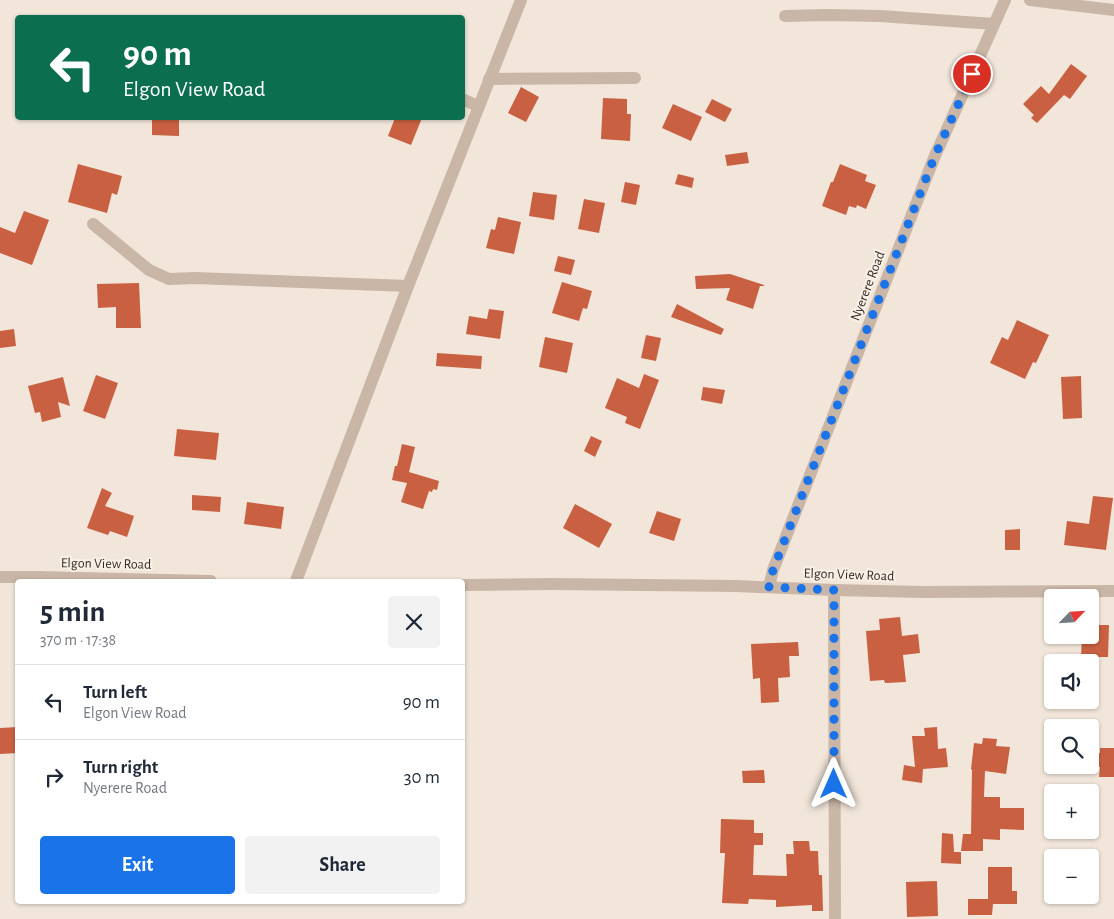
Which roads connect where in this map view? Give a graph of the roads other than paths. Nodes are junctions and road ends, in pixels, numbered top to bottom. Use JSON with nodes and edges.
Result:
{"nodes":[{"id":1,"x":521,"y":0,"type":"edge"},
{"id":2,"x":1004,"y":0,"type":"edge"},
{"id":3,"x":1030,"y":0,"type":"edge"},
{"id":4,"x":1114,"y":10,"type":"edge"},
{"id":5,"x":785,"y":16,"type":"dead end"},
{"id":6,"x":994,"y":24,"type":"junction"},
{"id":7,"x":635,"y":78,"type":"dead end"},
{"id":8,"x":489,"y":79,"type":"junction"},
{"id":9,"x":465,"y":100,"type":"edge"},
{"id":10,"x":478,"y":106,"type":"junction"},
{"id":11,"x":93,"y":224,"type":"dead end"},
{"id":12,"x":408,"y":286,"type":"junction"},
{"id":13,"x":0,"y":577,"type":"edge"},
{"id":14,"x":128,"y":579,"type":"edge"},
{"id":15,"x":297,"y":579,"type":"edge"},
{"id":16,"x":465,"y":585,"type":"edge"},
{"id":17,"x":769,"y":587,"type":"junction"},
{"id":18,"x":834,"y":590,"type":"junction"},
{"id":19,"x":1114,"y":591,"type":"edge"},
{"id":20,"x":835,"y":919,"type":"edge"}],
"edges":[{"from":1,"to":8,"type":"street"},
{"from":2,"to":6,"type":"street","name":"Nyerere Road"},
{"from":3,"to":4,"type":"street"},
{"from":5,"to":6,"type":"street"},
{"from":6,"to":17,"type":"street","name":"Nyerere Road"},
{"from":7,"to":8,"type":"street"},
{"from":8,"to":10,"type":"street"},
{"from":9,"to":10,"type":"street"},
{"from":10,"to":12,"type":"street"},
{"from":11,"to":12,"type":"street"},
{"from":12,"to":15,"type":"street"},
{"from":13,"to":14,"type":"street","name":"Elgon View Road"},
{"from":16,"to":17,"type":"street","name":"Elgon View Road"},
{"from":17,"to":18,"type":"street","name":"Elgon View Road"},
{"from":18,"to":19,"type":"street","name":"Elgon View Road"},
{"from":18,"to":20,"type":"street"}]}
